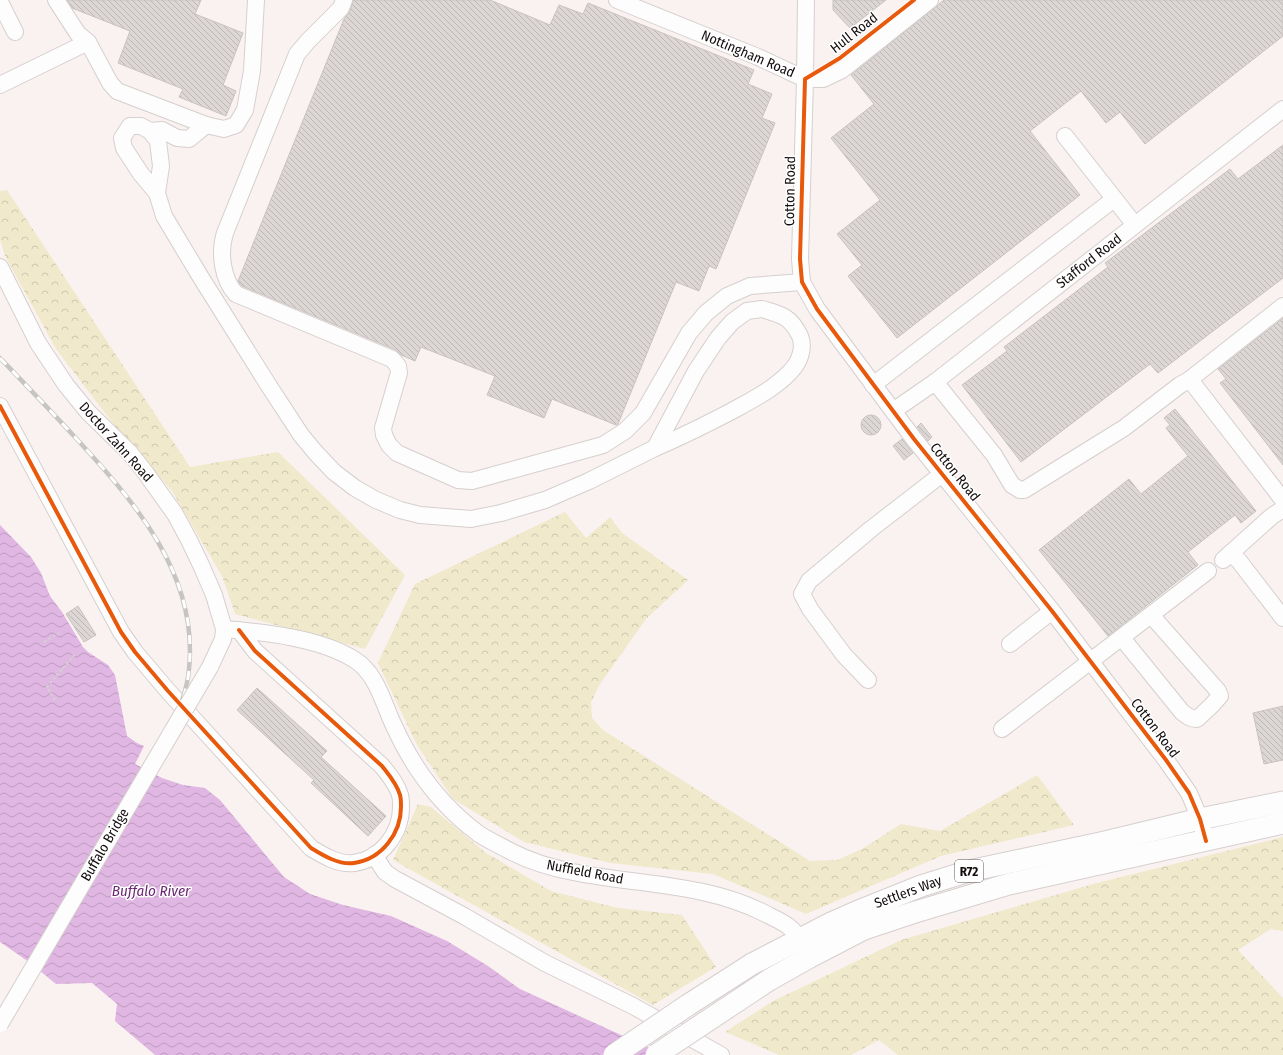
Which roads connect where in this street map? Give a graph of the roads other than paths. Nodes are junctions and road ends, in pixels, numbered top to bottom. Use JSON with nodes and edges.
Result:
{"nodes":[{"id":1,"x":56,"y":0,"type":"edge"},
{"id":2,"x":256,"y":0,"type":"edge"},
{"id":3,"x":344,"y":0,"type":"edge"},
{"id":4,"x":617,"y":0,"type":"edge"},
{"id":5,"x":806,"y":0,"type":"edge"},
{"id":6,"x":914,"y":0,"type":"edge"},
{"id":7,"x":930,"y":0,"type":"edge"},
{"id":8,"x":0,"y":2,"type":"edge"},
{"id":9,"x":15,"y":32,"type":"dead end"},
{"id":10,"x":88,"y":42,"type":"junction"},
{"id":11,"x":805,"y":79,"type":"junction"},
{"id":12,"x":3,"y":84,"type":"edge"},
{"id":13,"x":1283,"y":109,"type":"edge"},
{"id":14,"x":206,"y":125,"type":"junction"},
{"id":15,"x":150,"y":131,"type":"junction"},
{"id":16,"x":1065,"y":136,"type":"dead end"},
{"id":17,"x":157,"y":193,"type":"junction"},
{"id":18,"x":1114,"y":199,"type":"junction"},
{"id":19,"x":1135,"y":225,"type":"junction"},
{"id":20,"x":0,"y":267,"type":"edge"},
{"id":21,"x":802,"y":282,"type":"junction"},
{"id":22,"x":1283,"y":306,"type":"edge"},
{"id":23,"x":1189,"y":380,"type":"junction"},
{"id":24,"x":935,"y":382,"type":"junction"},
{"id":25,"x":873,"y":385,"type":"junction"},
{"id":26,"x":0,"y":406,"type":"edge"},
{"id":27,"x":893,"y":411,"type":"junction"},
{"id":28,"x":655,"y":448,"type":"junction"},
{"id":29,"x":942,"y":474,"type":"junction"},
{"id":30,"x":1283,"y":500,"type":"edge"},
{"id":31,"x":1283,"y":509,"type":"edge"},
{"id":32,"x":1208,"y":571,"type":"dead end"},
{"id":33,"x":1052,"y":611,"type":"junction"},
{"id":34,"x":1151,"y":615,"type":"junction"},
{"id":35,"x":1283,"y":618,"type":"edge"},
{"id":36,"x":232,"y":630,"type":"junction"},
{"id":37,"x":1122,"y":638,"type":"junction"},
{"id":38,"x":1010,"y":644,"type":"dead end"},
{"id":39,"x":1091,"y":662,"type":"junction"},
{"id":40,"x":868,"y":680,"type":"dead end"},
{"id":41,"x":1002,"y":730,"type":"dead end"},
{"id":42,"x":1283,"y":802,"type":"edge"},
{"id":43,"x":1200,"y":819,"type":"junction"},
{"id":44,"x":1283,"y":824,"type":"edge"},
{"id":45,"x":1206,"y":841,"type":"junction"},
{"id":46,"x":374,"y":855,"type":"junction"},
{"id":47,"x":800,"y":939,"type":"junction"},
{"id":48,"x":810,"y":957,"type":"junction"},
{"id":49,"x":0,"y":1024,"type":"edge"},
{"id":50,"x":614,"y":1055,"type":"edge"},
{"id":51,"x":656,"y":1055,"type":"edge"},
{"id":52,"x":721,"y":1055,"type":"edge"}],
"edges":[{"from":1,"to":10,"type":"street"},
{"from":2,"to":14,"type":"street"},
{"from":3,"to":21,"type":"street"},
{"from":4,"to":11,"type":"street","name":"Nottingham Road"},
{"from":5,"to":11,"type":"street","name":"Nottingham Road"},
{"from":6,"to":11,"type":"street","name":"Hull Road"},
{"from":7,"to":11,"type":"street"},
{"from":8,"to":9,"type":"street"},
{"from":10,"to":12,"type":"street"},
{"from":10,"to":14,"type":"street"},
{"from":11,"to":21,"type":"street","name":"Cotton Road"},
{"from":13,"to":19,"type":"street","name":"Stafford Road"},
{"from":14,"to":15,"type":"street"},
{"from":15,"to":17,"type":"street"},
{"from":15,"to":17,"type":"street"},
{"from":16,"to":18,"type":"street"},
{"from":17,"to":28,"type":"street"},
{"from":18,"to":19,"type":"street"},
{"from":18,"to":25,"type":"street"},
{"from":19,"to":24,"type":"street","name":"Stafford Road"},
{"from":20,"to":36,"type":"street","name":"Doctor Zahn Road"},
{"from":21,"to":25,"type":"street","name":"Cotton Road"},
{"from":22,"to":23,"type":"street"},
{"from":23,"to":24,"type":"street"},
{"from":23,"to":30,"type":"street"},
{"from":24,"to":27,"type":"street","name":"Stafford Road"},
{"from":25,"to":27,"type":"street","name":"Cotton Road"},
{"from":26,"to":46,"type":"street"},
{"from":27,"to":29,"type":"street","name":"Cotton Road"},
{"from":28,"to":28,"type":"street"},
{"from":29,"to":33,"type":"street","name":"Cotton Road"},
{"from":29,"to":40,"type":"street"},
{"from":31,"to":35,"type":"street"},
{"from":32,"to":34,"type":"street"},
{"from":33,"to":38,"type":"street"},
{"from":33,"to":39,"type":"street","name":"Cotton Road"},
{"from":34,"to":37,"type":"street"},
{"from":34,"to":37,"type":"street"},
{"from":36,"to":46,"type":"street"},
{"from":36,"to":47,"type":"street","name":"Nuffield Road"},
{"from":36,"to":49,"type":"street","name":"Buffalo Bridge","bridge":true},
{"from":37,"to":39,"type":"street"},
{"from":39,"to":41,"type":"street"},
{"from":39,"to":43,"type":"street","name":"Cotton Road"},
{"from":42,"to":43,"type":"main road","name":"Settlers Way","number":"R72"},
{"from":43,"to":45,"type":"street","name":"Cotton Road"},
{"from":43,"to":47,"type":"main road","name":"Settlers Way","number":"R72"},
{"from":44,"to":45,"type":"main road","name":"Settlers Way","number":"R72"},
{"from":45,"to":48,"type":"main road","name":"Settlers Way","number":"R72"},
{"from":46,"to":52,"type":"street"},
{"from":47,"to":48,"type":"street","name":"Nuffield Road"},
{"from":47,"to":50,"type":"main road","name":"Settlers Way","number":"R72","bridge":true},
{"from":48,"to":51,"type":"main road","name":"Settlers Way","number":"R72","bridge":true}]}
